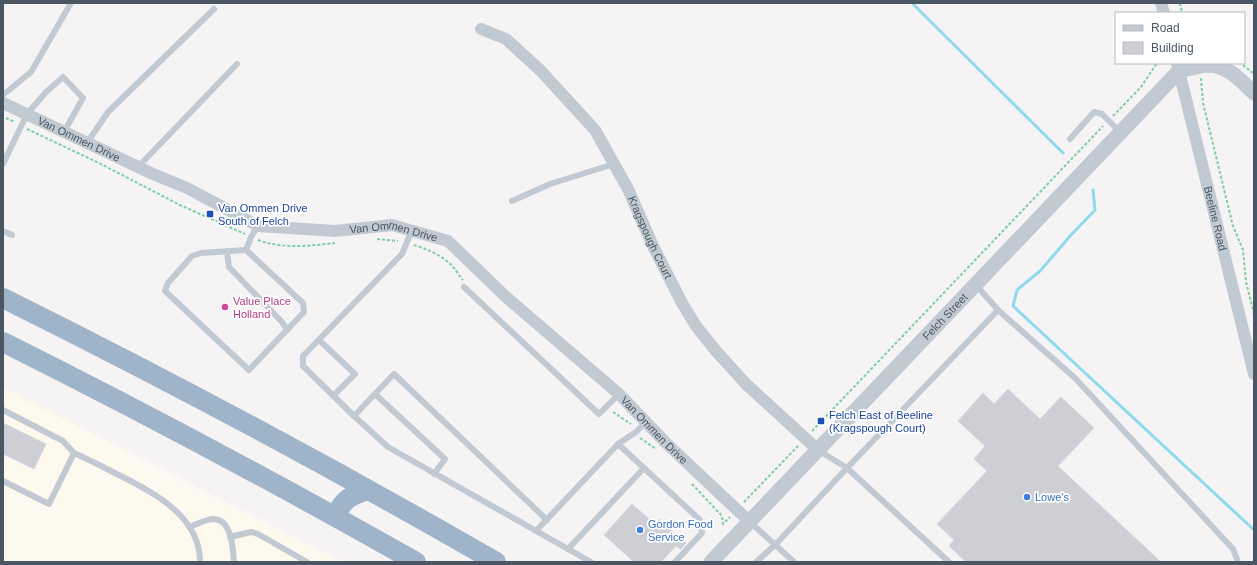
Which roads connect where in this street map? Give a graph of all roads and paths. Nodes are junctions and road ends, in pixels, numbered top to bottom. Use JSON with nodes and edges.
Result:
{"nodes":[{"id":1,"x":70,"y":3,"type":"edge"},
{"id":2,"x":214,"y":9,"type":"dead end"},
{"id":3,"x":481,"y":29,"type":"dead end"},
{"id":4,"x":237,"y":64,"type":"dead end"},
{"id":5,"x":1156,"y":64,"type":"edge"},
{"id":6,"x":1178,"y":67,"type":"edge"},
{"id":7,"x":1196,"y":67,"type":"junction"},
{"id":8,"x":1254,"y":93,"type":"edge"},
{"id":9,"x":3,"y":95,"type":"edge"},
{"id":10,"x":3,"y":103,"type":"edge"},
{"id":11,"x":27,"y":114,"type":"junction"},
{"id":12,"x":3,"y":116,"type":"edge"},
{"id":13,"x":1108,"y":121,"type":"junction"},
{"id":14,"x":21,"y":126,"type":"junction"},
{"id":15,"x":64,"y":132,"type":"junction"},
{"id":16,"x":1120,"y":132,"type":"junction"},
{"id":17,"x":1070,"y":139,"type":"dead end"},
{"id":18,"x":87,"y":143,"type":"junction"},
{"id":19,"x":3,"y":164,"type":"edge"},
{"id":20,"x":614,"y":164,"type":"junction"},
{"id":21,"x":138,"y":167,"type":"junction"},
{"id":22,"x":512,"y":201,"type":"dead end"},
{"id":23,"x":258,"y":226,"type":"junction"},
{"id":24,"x":412,"y":230,"type":"junction"},
{"id":25,"x":3,"y":231,"type":"edge"},
{"id":26,"x":12,"y":235,"type":"dead end"},
{"id":27,"x":251,"y":237,"type":"junction"},
{"id":28,"x":374,"y":239,"type":"dead end"},
{"id":29,"x":336,"y":243,"type":"dead end"},
{"id":30,"x":407,"y":243,"type":"junction"},
{"id":31,"x":246,"y":250,"type":"junction"},
{"id":32,"x":227,"y":251,"type":"junction"},
{"id":33,"x":975,"y":284,"type":"junction"},
{"id":34,"x":466,"y":286,"type":"joint"},
{"id":35,"x":3,"y":298,"type":"edge"},
{"id":36,"x":998,"y":310,"type":"junction"},
{"id":37,"x":1254,"y":314,"type":"edge"},
{"id":38,"x":286,"y":330,"type":"junction"},
{"id":39,"x":319,"y":340,"type":"junction"},
{"id":40,"x":3,"y":342,"type":"edge"},
{"id":41,"x":1254,"y":374,"type":"edge"},
{"id":42,"x":376,"y":394,"type":"junction"},
{"id":43,"x":619,"y":394,"type":"junction"},
{"id":44,"x":333,"y":396,"type":"junction"},
{"id":45,"x":606,"y":407,"type":"junction"},
{"id":46,"x":3,"y":410,"type":"edge"},
{"id":47,"x":354,"y":416,"type":"junction"},
{"id":48,"x":645,"y":423,"type":"junction"},
{"id":49,"x":636,"y":432,"type":"junction"},
{"id":50,"x":805,"y":438,"type":"junction"},
{"id":51,"x":618,"y":444,"type":"junction"},
{"id":52,"x":656,"y":450,"type":"dead end"},
{"id":53,"x":818,"y":450,"type":"junction"},
{"id":54,"x":74,"y":452,"type":"junction"},
{"id":55,"x":644,"y":468,"type":"junction"},
{"id":56,"x":846,"y":468,"type":"junction"},
{"id":57,"x":434,"y":474,"type":"junction"},
{"id":58,"x":3,"y":481,"type":"edge"},
{"id":59,"x":691,"y":483,"type":"dead end"},
{"id":60,"x":368,"y":490,"type":"junction"},
{"id":61,"x":737,"y":510,"type":"junction"},
{"id":62,"x":335,"y":516,"type":"junction"},
{"id":63,"x":547,"y":520,"type":"junction"},
{"id":64,"x":750,"y":522,"type":"junction"},
{"id":65,"x":190,"y":527,"type":"junction"},
{"id":66,"x":536,"y":531,"type":"junction"},
{"id":67,"x":230,"y":537,"type":"junction"},
{"id":68,"x":775,"y":545,"type":"junction"},
{"id":69,"x":568,"y":549,"type":"junction"},
{"id":70,"x":200,"y":562,"type":"edge"},
{"id":71,"x":234,"y":562,"type":"edge"},
{"id":72,"x":307,"y":562,"type":"edge"},
{"id":73,"x":416,"y":562,"type":"edge"},
{"id":74,"x":496,"y":562,"type":"edge"},
{"id":75,"x":591,"y":562,"type":"edge"},
{"id":76,"x":675,"y":562,"type":"edge"},
{"id":77,"x":711,"y":562,"type":"edge"},
{"id":78,"x":756,"y":562,"type":"edge"},
{"id":79,"x":794,"y":562,"type":"edge"},
{"id":80,"x":950,"y":562,"type":"edge"},
{"id":81,"x":1238,"y":562,"type":"edge"}],
"edges":[{"from":1,"to":9,"type":"lane"},
{"from":2,"to":18,"type":"lane"},
{"from":3,"to":20,"type":"street","name":"Kragspough Court"},
{"from":4,"to":21,"type":"lane"},
{"from":5,"to":13,"type":"path"},
{"from":6,"to":7,"type":"street"},
{"from":6,"to":16,"type":"street","name":"Felch Street"},
{"from":6,"to":41,"type":"street","name":"Beeline Road"},
{"from":7,"to":8,"type":"street"},
{"from":7,"to":37,"type":"path"},
{"from":10,"to":11,"type":"street","name":"Van Ommen Drive"},
{"from":11,"to":14,"type":"lane"},
{"from":11,"to":15,"type":"street","name":"Van Ommen Drive"},
{"from":11,"to":15,"type":"lane"},
{"from":12,"to":14,"type":"path"},
{"from":13,"to":16,"type":"lane"},
{"from":13,"to":17,"type":"lane"},
{"from":13,"to":50,"type":"path"},
{"from":14,"to":19,"type":"lane"},
{"from":14,"to":27,"type":"path"},
{"from":15,"to":18,"type":"street","name":"Van Ommen Drive"},
{"from":16,"to":33,"type":"street","name":"Felch Street"},
{"from":18,"to":21,"type":"street","name":"Van Ommen Drive"},
{"from":20,"to":22,"type":"lane"},
{"from":20,"to":50,"type":"street","name":"Kragspough Court"},
{"from":21,"to":23,"type":"street","name":"Van Ommen Drive"},
{"from":23,"to":24,"type":"street","name":"Van Ommen Drive"},
{"from":23,"to":27,"type":"lane"},
{"from":24,"to":30,"type":"lane"},
{"from":24,"to":43,"type":"street","name":"Van Ommen Drive"},
{"from":25,"to":26,"type":"lane"},
{"from":27,"to":29,"type":"path"},
{"from":27,"to":31,"type":"lane"},
{"from":28,"to":30,"type":"path"},
{"from":30,"to":34,"type":"path"},
{"from":30,"to":39,"type":"lane"},
{"from":31,"to":32,"type":"lane"},
{"from":31,"to":38,"type":"lane"},
{"from":32,"to":38,"type":"lane"},
{"from":32,"to":38,"type":"lane"},
{"from":33,"to":36,"type":"lane"},
{"from":33,"to":53,"type":"street","name":"Felch Street"},
{"from":34,"to":45,"type":"lane"},
{"from":35,"to":60,"type":"highway"},
{"from":36,"to":56,"type":"lane"},
{"from":36,"to":81,"type":"lane"},
{"from":39,"to":44,"type":"lane"},
{"from":39,"to":44,"type":"lane"},
{"from":40,"to":62,"type":"highway"},
{"from":42,"to":47,"type":"lane"},
{"from":42,"to":57,"type":"lane"},
{"from":42,"to":63,"type":"lane"},
{"from":43,"to":45,"type":"lane"},
{"from":43,"to":48,"type":"street","name":"Van Ommen Drive"},
{"from":44,"to":47,"type":"lane"},
{"from":45,"to":49,"type":"path"},
{"from":46,"to":54,"type":"lane"},
{"from":47,"to":57,"type":"lane"},
{"from":48,"to":49,"type":"lane"},
{"from":48,"to":61,"type":"street","name":"Van Ommen Drive"},
{"from":49,"to":51,"type":"lane"},
{"from":49,"to":52,"type":"path"},
{"from":50,"to":53,"type":"street","name":"Kragspough Court"},
{"from":50,"to":61,"type":"path"},
{"from":51,"to":55,"type":"lane"},
{"from":51,"to":63,"type":"lane"},
{"from":53,"to":56,"type":"lane"},
{"from":53,"to":64,"type":"street","name":"Felch Street"},
{"from":54,"to":58,"type":"lane"},
{"from":54,"to":65,"type":"lane"},
{"from":55,"to":69,"type":"lane"},
{"from":55,"to":76,"type":"lane"},
{"from":56,"to":68,"type":"lane"},
{"from":56,"to":80,"type":"lane"},
{"from":57,"to":66,"type":"lane"},
{"from":59,"to":61,"type":"path"},
{"from":60,"to":62,"type":"highway"},
{"from":60,"to":74,"type":"highway"},
{"from":61,"to":64,"type":"street","name":"Van Ommen Drive"},
{"from":62,"to":73,"type":"highway"},
{"from":63,"to":66,"type":"lane"},
{"from":64,"to":68,"type":"lane"},
{"from":64,"to":77,"type":"street","name":"Felch Street"},
{"from":65,"to":67,"type":"lane"},
{"from":65,"to":70,"type":"lane"},
{"from":66,"to":69,"type":"lane"},
{"from":67,"to":71,"type":"lane"},
{"from":67,"to":72,"type":"lane"},
{"from":68,"to":78,"type":"lane"},
{"from":68,"to":79,"type":"lane"},
{"from":69,"to":75,"type":"lane"}]}
